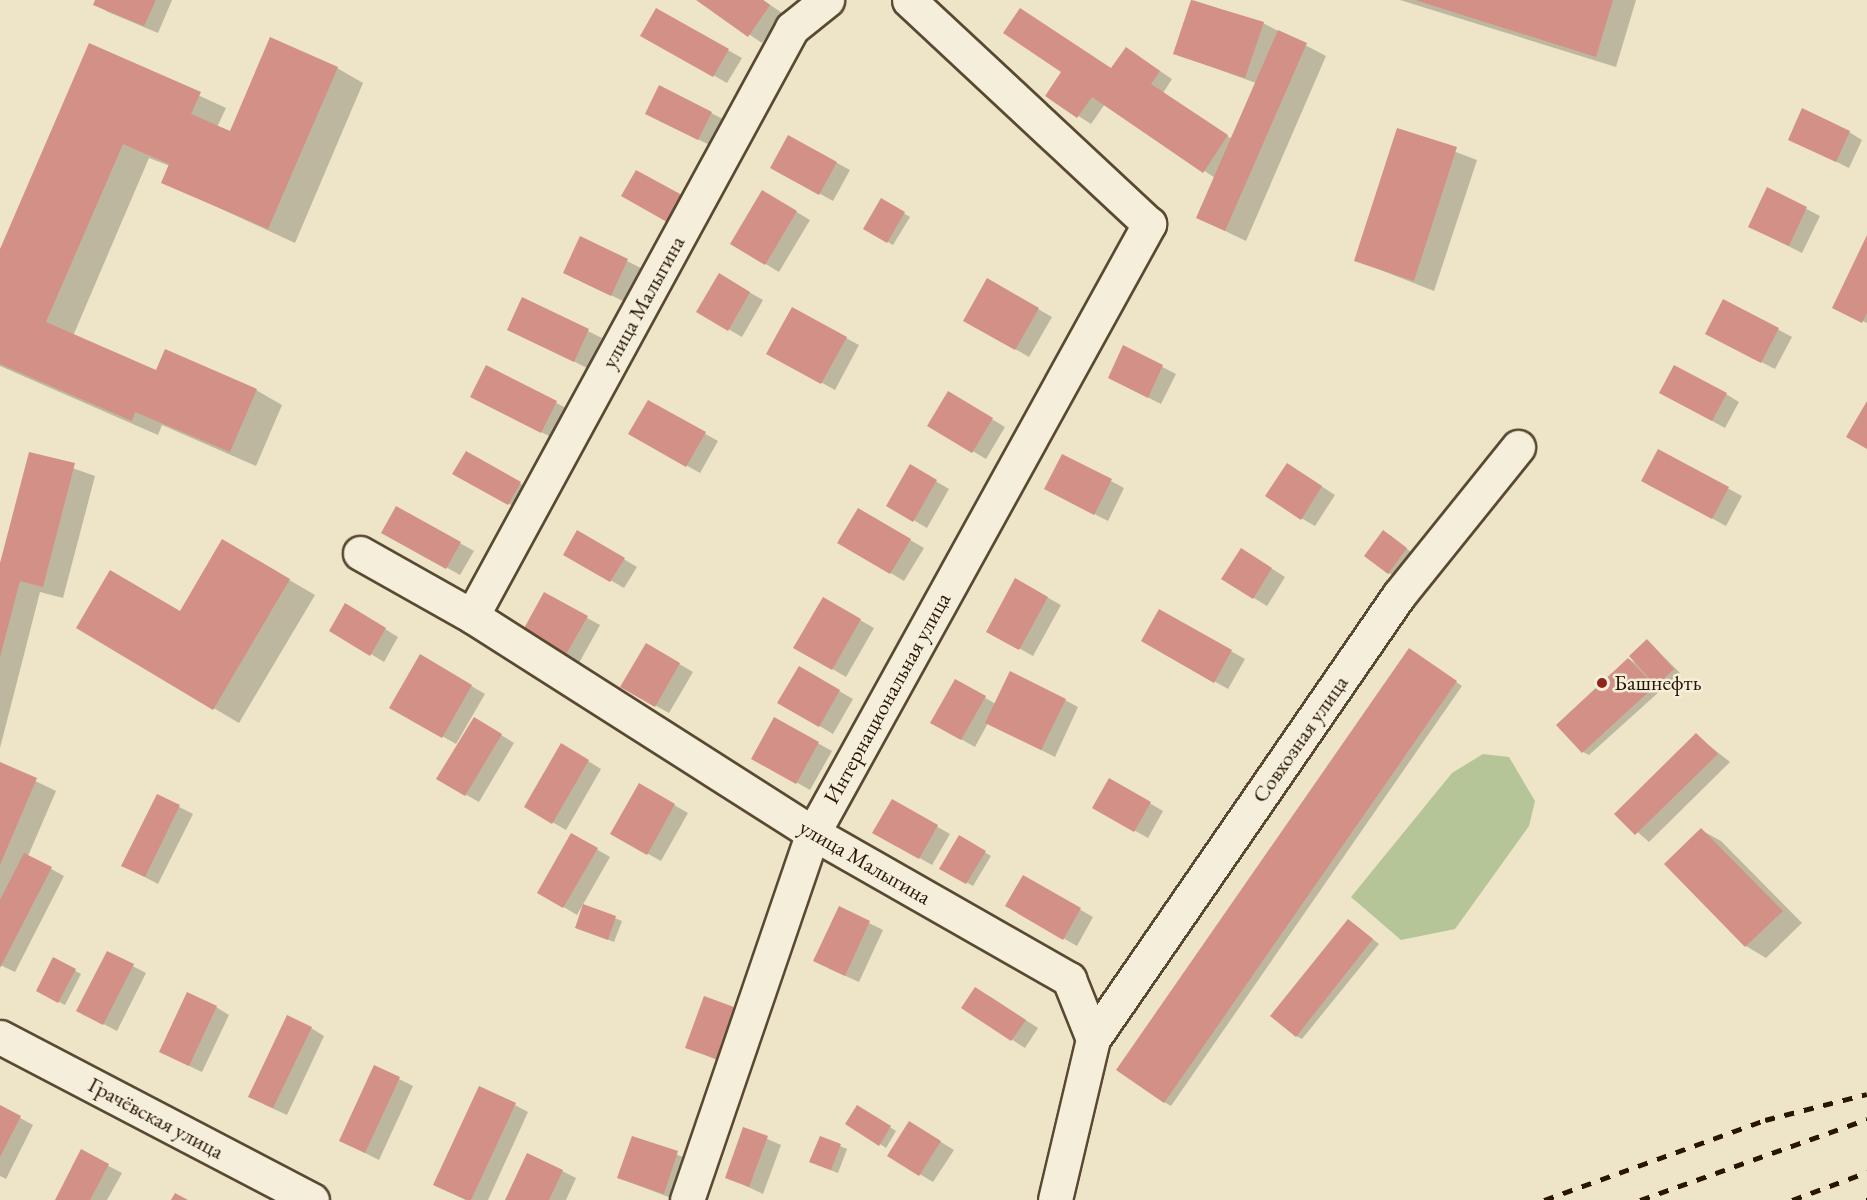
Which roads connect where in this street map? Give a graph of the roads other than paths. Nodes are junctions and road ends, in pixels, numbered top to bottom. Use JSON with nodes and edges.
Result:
{"nodes":[{"id":1,"x":827,"y":0,"type":"edge"},
{"id":2,"x":909,"y":0,"type":"edge"},
{"id":3,"x":1518,"y":447,"type":"dead end"},
{"id":4,"x":360,"y":553,"type":"dead end"},
{"id":5,"x":472,"y":616,"type":"junction"},
{"id":6,"x":813,"y":833,"type":"junction"},
{"id":7,"x":0,"y":1036,"type":"edge"},
{"id":8,"x":1093,"y":1039,"type":"junction"},
{"id":9,"x":312,"y":1200,"type":"edge"},
{"id":10,"x":687,"y":1200,"type":"edge"},
{"id":11,"x":1055,"y":1200,"type":"edge"}],
"edges":[{"from":1,"to":5,"type":"street","name":"улица Малыгина"},
{"from":2,"to":6,"type":"street","name":"Интернациональная улица"},
{"from":3,"to":8,"type":"street","name":"Совхозная улица"},
{"from":4,"to":5,"type":"street","name":"улица Малыгина"},
{"from":5,"to":6,"type":"street","name":"улица Малыгина"},
{"from":6,"to":8,"type":"street","name":"улица Малыгина"},
{"from":6,"to":10,"type":"street","name":"Интернациональная улица"},
{"from":7,"to":9,"type":"street","name":"Грачёвская улица"},
{"from":8,"to":11,"type":"street"}]}
